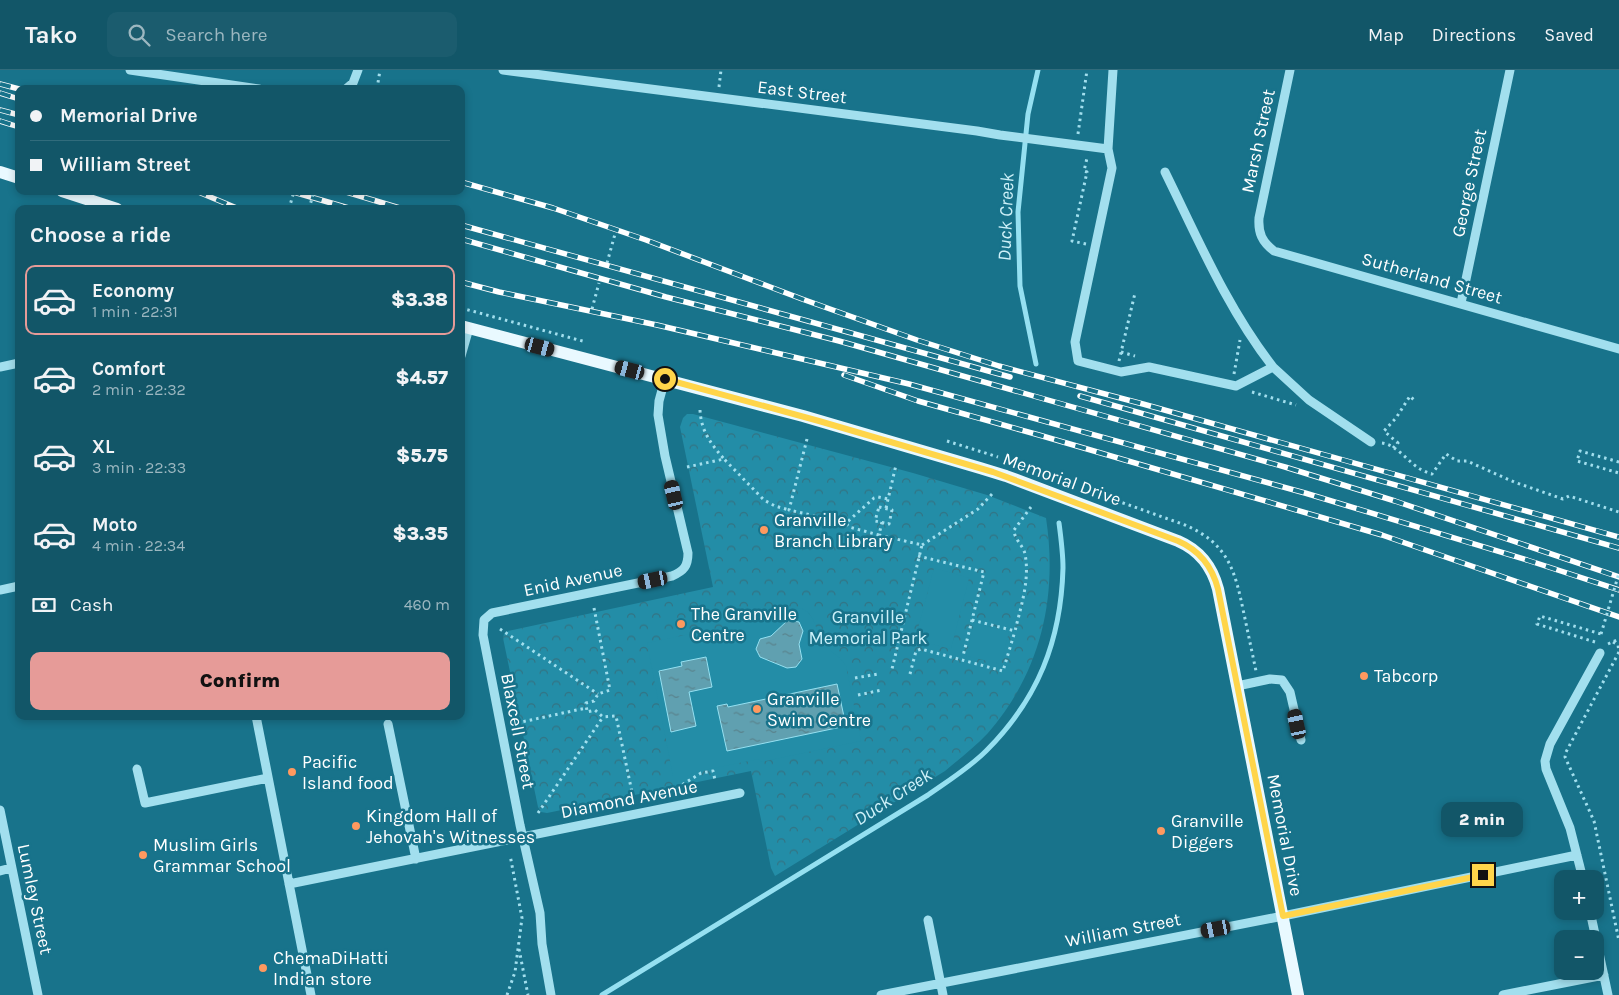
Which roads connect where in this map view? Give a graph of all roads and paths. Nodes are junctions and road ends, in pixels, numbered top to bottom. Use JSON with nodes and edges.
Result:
{"nodes":[{"id":1,"x":130,"y":70,"type":"edge"},
{"id":2,"x":358,"y":70,"type":"edge"},
{"id":3,"x":380,"y":70,"type":"edge"},
{"id":4,"x":503,"y":70,"type":"edge"},
{"id":5,"x":1113,"y":70,"type":"edge"},
{"id":6,"x":1290,"y":70,"type":"edge"},
{"id":7,"x":1510,"y":70,"type":"edge"},
{"id":8,"x":232,"y":85,"type":"edge"},
{"id":9,"x":351,"y":85,"type":"edge"},
{"id":10,"x":378,"y":85,"type":"edge"},
{"id":11,"x":1108,"y":149,"type":"junction"},
{"id":12,"x":0,"y":172,"type":"edge"},
{"id":13,"x":1165,"y":172,"type":"dead end"},
{"id":14,"x":15,"y":177,"type":"edge"},
{"id":15,"x":74,"y":195,"type":"edge"},
{"id":16,"x":105,"y":205,"type":"edge"},
{"id":17,"x":1258,"y":218,"type":"joint"},
{"id":18,"x":616,"y":234,"type":"dead end"},
{"id":19,"x":607,"y":263,"type":"dead end"},
{"id":20,"x":599,"y":283,"type":"dead end"},
{"id":21,"x":1461,"y":303,"type":"junction"},
{"id":22,"x":592,"y":309,"type":"dead end"},
{"id":23,"x":465,"y":327,"type":"edge"},
{"id":24,"x":1241,"y":339,"type":"dead end"},
{"id":25,"x":1619,"y":350,"type":"edge"},
{"id":26,"x":1121,"y":352,"type":"dead end"},
{"id":27,"x":1139,"y":358,"type":"dead end"},
{"id":28,"x":15,"y":364,"type":"edge"},
{"id":29,"x":0,"y":367,"type":"edge"},
{"id":30,"x":1273,"y":367,"type":"junction"},
{"id":31,"x":665,"y":379,"type":"junction"},
{"id":32,"x":1241,"y":383,"type":"junction"},
{"id":33,"x":1416,"y":402,"type":"dead end"},
{"id":34,"x":1301,"y":406,"type":"dead end"},
{"id":35,"x":700,"y":410,"type":"dead end"},
{"id":36,"x":807,"y":439,"type":"dead end"},
{"id":37,"x":1371,"y":442,"type":"joint"},
{"id":38,"x":1393,"y":448,"type":"junction"},
{"id":39,"x":724,"y":459,"type":"junction"},
{"id":40,"x":1619,"y":462,"type":"edge"},
{"id":41,"x":896,"y":465,"type":"dead end"},
{"id":42,"x":687,"y":467,"type":"dead end"},
{"id":43,"x":1619,"y":473,"type":"edge"},
{"id":44,"x":993,"y":493,"type":"dead end"},
{"id":45,"x":888,"y":499,"type":"junction"},
{"id":46,"x":1031,"y":507,"type":"dead end"},
{"id":47,"x":886,"y":508,"type":"junction"},
{"id":48,"x":789,"y":510,"type":"junction"},
{"id":49,"x":1619,"y":512,"type":"edge"},
{"id":50,"x":882,"y":522,"type":"junction"},
{"id":51,"x":846,"y":523,"type":"junction"},
{"id":52,"x":879,"y":535,"type":"junction"},
{"id":53,"x":922,"y":545,"type":"junction"},
{"id":54,"x":918,"y":556,"type":"junction"},
{"id":55,"x":1619,"y":574,"type":"edge"},
{"id":56,"x":15,"y":587,"type":"edge"},
{"id":57,"x":0,"y":590,"type":"edge"},
{"id":58,"x":594,"y":608,"type":"dead end"},
{"id":59,"x":484,"y":620,"type":"joint"},
{"id":60,"x":972,"y":620,"type":"junction"},
{"id":61,"x":500,"y":629,"type":"dead end"},
{"id":62,"x":1015,"y":631,"type":"junction"},
{"id":63,"x":1619,"y":639,"type":"edge"},
{"id":64,"x":1592,"y":642,"type":"dead end"},
{"id":65,"x":1613,"y":642,"type":"junction"},
{"id":66,"x":1602,"y":649,"type":"joint"},
{"id":67,"x":1619,"y":652,"type":"edge"},
{"id":68,"x":964,"y":656,"type":"dead end"},
{"id":69,"x":892,"y":670,"type":"dead end"},
{"id":70,"x":878,"y":674,"type":"dead end"},
{"id":71,"x":910,"y":674,"type":"dead end"},
{"id":72,"x":855,"y":678,"type":"dead end"},
{"id":73,"x":1237,"y":686,"type":"junction"},
{"id":74,"x":882,"y":690,"type":"dead end"},
{"id":75,"x":598,"y":694,"type":"junction"},
{"id":76,"x":858,"y":695,"type":"dead end"},
{"id":77,"x":586,"y":708,"type":"junction"},
{"id":78,"x":603,"y":717,"type":"junction"},
{"id":79,"x":257,"y":720,"type":"edge"},
{"id":80,"x":517,"y":723,"type":"dead end"},
{"id":81,"x":388,"y":724,"type":"dead end"},
{"id":82,"x":1301,"y":740,"type":"dead end"},
{"id":83,"x":137,"y":769,"type":"dead end"},
{"id":84,"x":268,"y":778,"type":"junction"},
{"id":85,"x":715,"y":780,"type":"dead end"},
{"id":86,"x":677,"y":788,"type":"dead end"},
{"id":87,"x":740,"y":793,"type":"dead end"},
{"id":88,"x":633,"y":797,"type":"dead end"},
{"id":89,"x":0,"y":810,"type":"edge"},
{"id":90,"x":538,"y":814,"type":"dead end"},
{"id":91,"x":523,"y":838,"type":"junction"},
{"id":92,"x":510,"y":855,"type":"dead end"},
{"id":93,"x":1577,"y":856,"type":"junction"},
{"id":94,"x":416,"y":859,"type":"junction"},
{"id":95,"x":11,"y":868,"type":"junction"},
{"id":96,"x":1581,"y":870,"type":"edge"},
{"id":97,"x":0,"y":871,"type":"edge"},
{"id":98,"x":289,"y":884,"type":"junction"},
{"id":99,"x":1283,"y":916,"type":"junction"},
{"id":100,"x":928,"y":920,"type":"dead end"},
{"id":101,"x":1619,"y":941,"type":"edge"},
{"id":102,"x":518,"y":947,"type":"junction"},
{"id":103,"x":1604,"y":975,"type":"edge"},
{"id":104,"x":1579,"y":980,"type":"edge"},
{"id":105,"x":941,"y":982,"type":"junction"},
{"id":106,"x":38,"y":995,"type":"edge"},
{"id":107,"x":311,"y":995,"type":"edge"},
{"id":108,"x":507,"y":995,"type":"edge"},
{"id":109,"x":528,"y":995,"type":"edge"},
{"id":110,"x":551,"y":995,"type":"edge"},
{"id":111,"x":881,"y":995,"type":"edge"},
{"id":112,"x":943,"y":995,"type":"edge"},
{"id":113,"x":1298,"y":995,"type":"edge"},
{"id":114,"x":1503,"y":995,"type":"edge"},
{"id":115,"x":1608,"y":995,"type":"edge"}],
"edges":[{"from":1,"to":8,"type":"street"},
{"from":2,"to":9,"type":"street"},
{"from":3,"to":10,"type":"path"},
{"from":4,"to":11,"type":"street","name":"East Street"},
{"from":5,"to":11,"type":"street"},
{"from":6,"to":17,"type":"street","name":"Marsh Street"},
{"from":7,"to":21,"type":"street","name":"George Street"},
{"from":11,"to":32,"type":"street"},
{"from":12,"to":14,"type":"main road"},
{"from":13,"to":30,"type":"street"},
{"from":15,"to":16,"type":"main road"},
{"from":17,"to":21,"type":"street","name":"Sutherland Street"},
{"from":18,"to":19,"type":"path"},
{"from":20,"to":22,"type":"path"},
{"from":21,"to":25,"type":"street","name":"Sutherland Street"},
{"from":23,"to":31,"type":"main road","name":"Memorial Drive"},
{"from":24,"to":32,"type":"path"},
{"from":26,"to":27,"type":"path"},
{"from":28,"to":29,"type":"street"},
{"from":30,"to":32,"type":"street"},
{"from":30,"to":37,"type":"street"},
{"from":31,"to":59,"type":"street","name":"Enid Avenue"},
{"from":31,"to":73,"type":"main road","name":"Memorial Drive"},
{"from":32,"to":34,"type":"path"},
{"from":33,"to":38,"type":"path"},
{"from":35,"to":39,"type":"path"},
{"from":36,"to":48,"type":"path"},
{"from":37,"to":38,"type":"path"},
{"from":38,"to":49,"type":"path"},
{"from":39,"to":42,"type":"path"},
{"from":39,"to":48,"type":"path"},
{"from":40,"to":43,"type":"path"},
{"from":41,"to":45,"type":"path"},
{"from":44,"to":53,"type":"path"},
{"from":45,"to":47,"type":"path"},
{"from":45,"to":51,"type":"path"},
{"from":46,"to":62,"type":"path"},
{"from":47,"to":50,"type":"path"},
{"from":47,"to":50,"type":"path"},
{"from":48,"to":51,"type":"path"},
{"from":50,"to":52,"type":"path"},
{"from":51,"to":52,"type":"path"},
{"from":52,"to":53,"type":"path"},
{"from":53,"to":54,"type":"path"},
{"from":54,"to":60,"type":"path"},
{"from":54,"to":69,"type":"path"},
{"from":55,"to":64,"type":"path","bridge":true},
{"from":56,"to":57,"type":"street"},
{"from":58,"to":75,"type":"path"},
{"from":59,"to":91,"type":"street","name":"Blaxcell Street"},
{"from":60,"to":62,"type":"path"},
{"from":60,"to":68,"type":"path"},
{"from":61,"to":75,"type":"path"},
{"from":62,"to":71,"type":"path"},
{"from":63,"to":65,"type":"path"},
{"from":65,"to":66,"type":"path"},
{"from":65,"to":67,"type":"path"},
{"from":66,"to":93,"type":"street"},
{"from":67,"to":101,"type":"path"},
{"from":70,"to":72,"type":"path"},
{"from":73,"to":82,"type":"street"},
{"from":73,"to":99,"type":"main road","name":"Memorial Drive"},
{"from":74,"to":76,"type":"path"},
{"from":75,"to":77,"type":"path"},
{"from":77,"to":78,"type":"path"},
{"from":77,"to":80,"type":"path"},
{"from":78,"to":88,"type":"path"},
{"from":78,"to":90,"type":"path"},
{"from":79,"to":84,"type":"street"},
{"from":81,"to":94,"type":"street"},
{"from":83,"to":84,"type":"street"},
{"from":84,"to":98,"type":"street"},
{"from":85,"to":86,"type":"path"},
{"from":87,"to":91,"type":"street","name":"Diamond Avenue"},
{"from":89,"to":95,"type":"street","name":"Lumley Street"},
{"from":91,"to":94,"type":"street","name":"Diamond Avenue"},
{"from":91,"to":110,"type":"street","name":"Blaxcell Street"},
{"from":92,"to":102,"type":"path"},
{"from":93,"to":96,"type":"street"},
{"from":93,"to":99,"type":"street","name":"William Street"},
{"from":94,"to":98,"type":"street","name":"Diamond Avenue"},
{"from":95,"to":97,"type":"street"},
{"from":95,"to":106,"type":"street","name":"Lumley Street"},
{"from":98,"to":107,"type":"street"},
{"from":99,"to":105,"type":"street","name":"William Street"},
{"from":99,"to":113,"type":"main road","name":"Memorial Drive"},
{"from":100,"to":105,"type":"street"},
{"from":102,"to":108,"type":"path"},
{"from":102,"to":109,"type":"path"},
{"from":103,"to":115,"type":"street"},
{"from":104,"to":114,"type":"street"},
{"from":105,"to":111,"type":"street","name":"William Street"},
{"from":105,"to":112,"type":"street"}]}
